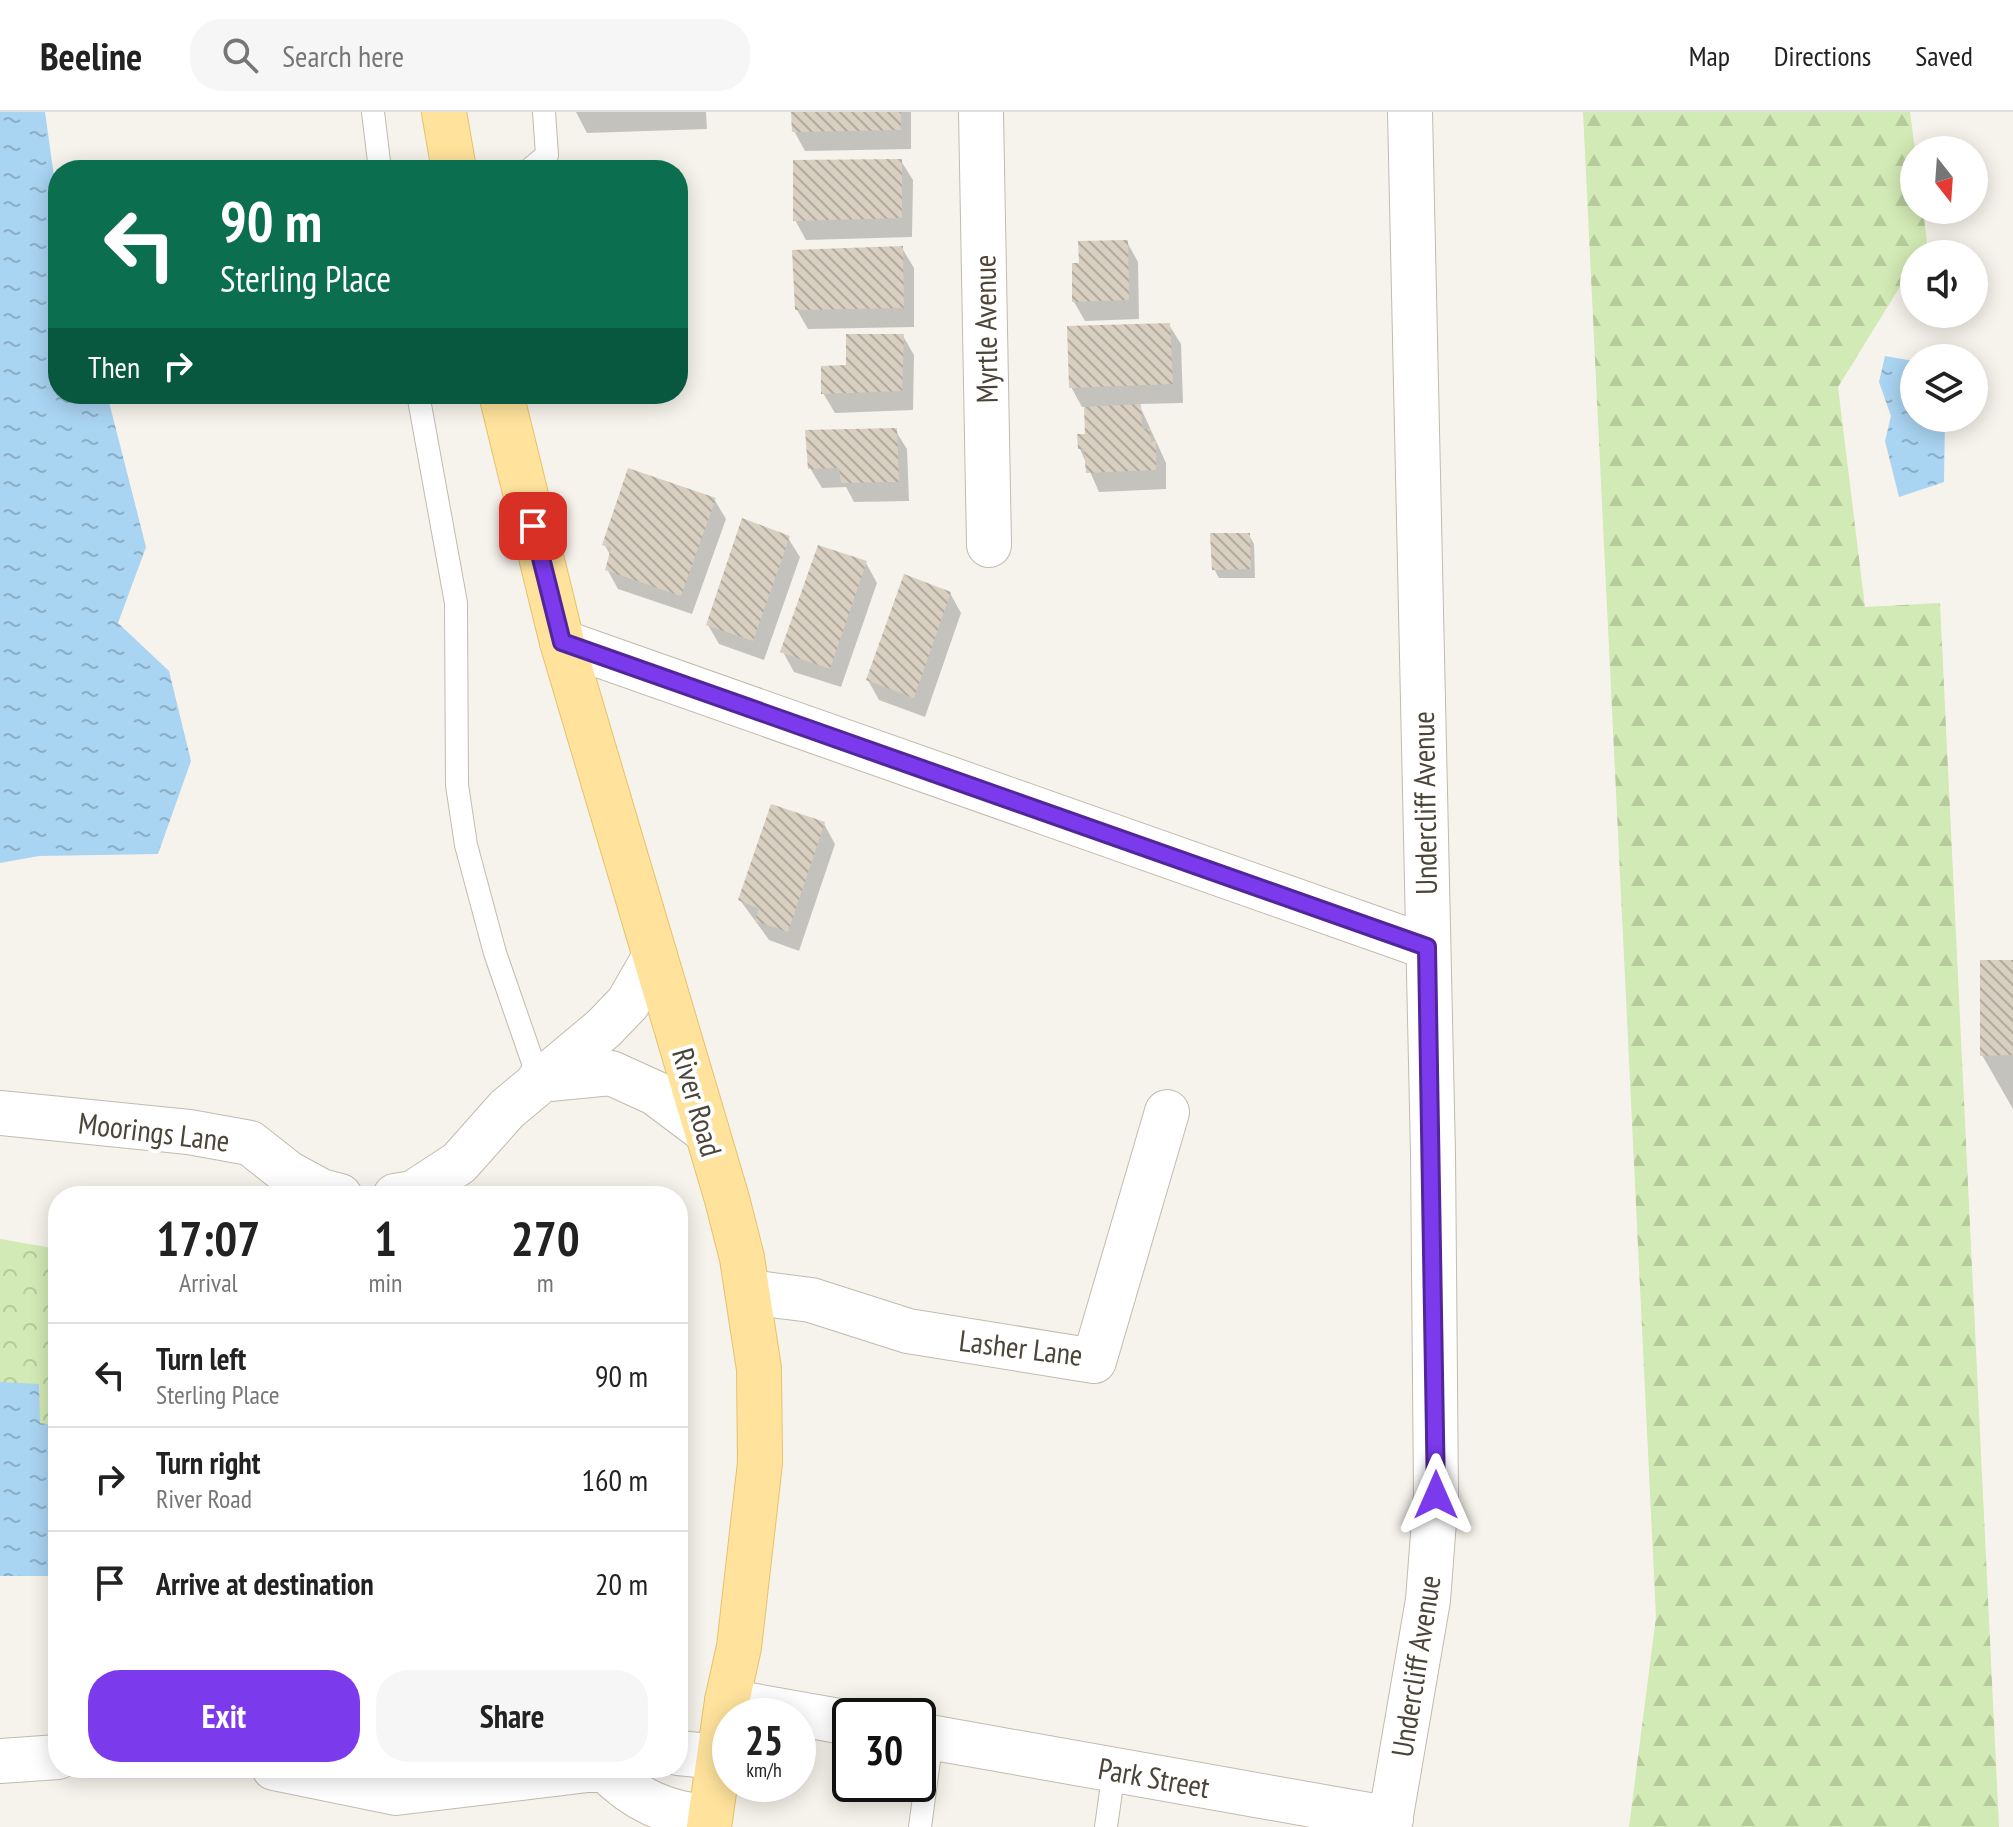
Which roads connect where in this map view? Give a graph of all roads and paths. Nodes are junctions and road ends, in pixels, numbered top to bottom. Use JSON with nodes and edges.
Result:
{"nodes":[{"id":1,"x":373,"y":112,"type":"edge"},
{"id":2,"x":444,"y":112,"type":"edge"},
{"id":3,"x":544,"y":112,"type":"edge"},
{"id":4,"x":981,"y":112,"type":"edge"},
{"id":5,"x":1410,"y":112,"type":"edge"},
{"id":6,"x":379,"y":160,"type":"edge"},
{"id":7,"x":452,"y":160,"type":"edge"},
{"id":8,"x":541,"y":160,"type":"edge"},
{"id":9,"x":420,"y":404,"type":"edge"},
{"id":10,"x":503,"y":404,"type":"edge"},
{"id":11,"x":989,"y":545,"type":"dead end"},
{"id":12,"x":562,"y":642,"type":"junction"},
{"id":13,"x":1427,"y":947,"type":"junction"},
{"id":14,"x":655,"y":956,"type":"junction"},
{"id":15,"x":539,"y":1080,"type":"junction"},
{"id":16,"x":1167,"y":1112,"type":"dead end"},
{"id":17,"x":0,"y":1113,"type":"edge"},
{"id":18,"x":707,"y":1132,"type":"junction"},
{"id":19,"x":312,"y":1186,"type":"edge"},
{"id":20,"x":424,"y":1186,"type":"edge"},
{"id":21,"x":748,"y":1292,"type":"junction"},
{"id":22,"x":728,"y":1698,"type":"edge"},
{"id":23,"x":712,"y":1729,"type":"edge"},
{"id":24,"x":936,"y":1738,"type":"edge"},
{"id":25,"x":698,"y":1755,"type":"edge"},
{"id":26,"x":48,"y":1758,"type":"edge"},
{"id":27,"x":0,"y":1761,"type":"edge"},
{"id":28,"x":1114,"y":1770,"type":"junction"},
{"id":29,"x":323,"y":1778,"type":"edge"},
{"id":30,"x":521,"y":1778,"type":"edge"},
{"id":31,"x":614,"y":1778,"type":"edge"},
{"id":32,"x":921,"y":1802,"type":"edge"},
{"id":33,"x":710,"y":1823,"type":"edge"},
{"id":34,"x":1390,"y":1823,"type":"edge"},
{"id":35,"x":920,"y":1827,"type":"edge"},
{"id":36,"x":1106,"y":1827,"type":"edge"}],
"edges":[{"from":1,"to":6,"type":"lane"},
{"from":2,"to":7,"type":"main road"},
{"from":3,"to":8,"type":"lane"},
{"from":4,"to":11,"type":"street","name":"Myrtle Avenue"},
{"from":5,"to":13,"type":"street","name":"Undercliff Avenue"},
{"from":9,"to":15,"type":"lane"},
{"from":10,"to":12,"type":"main road","name":"River Road"},
{"from":12,"to":13,"type":"street"},
{"from":12,"to":14,"type":"main road","name":"River Road"},
{"from":13,"to":34,"type":"street","name":"Undercliff Avenue"},
{"from":14,"to":15,"type":"street"},
{"from":14,"to":18,"type":"main road","name":"River Road"},
{"from":15,"to":18,"type":"street"},
{"from":15,"to":20,"type":"street"},
{"from":16,"to":21,"type":"street","name":"Lasher Lane"},
{"from":17,"to":19,"type":"street","name":"Moorings Lane"},
{"from":18,"to":21,"type":"main road","name":"River Road"},
{"from":21,"to":22,"type":"main road","name":"River Road"},
{"from":23,"to":25,"type":"main road","name":"River Road"},
{"from":24,"to":28,"type":"street","name":"Park Street"},
{"from":25,"to":33,"type":"main road","name":"River Road"},
{"from":26,"to":27,"type":"street"},
{"from":28,"to":34,"type":"street","name":"Park Street"},
{"from":28,"to":36,"type":"lane"},
{"from":29,"to":30,"type":"street"},
{"from":31,"to":33,"type":"street"},
{"from":32,"to":35,"type":"lane"}]}
